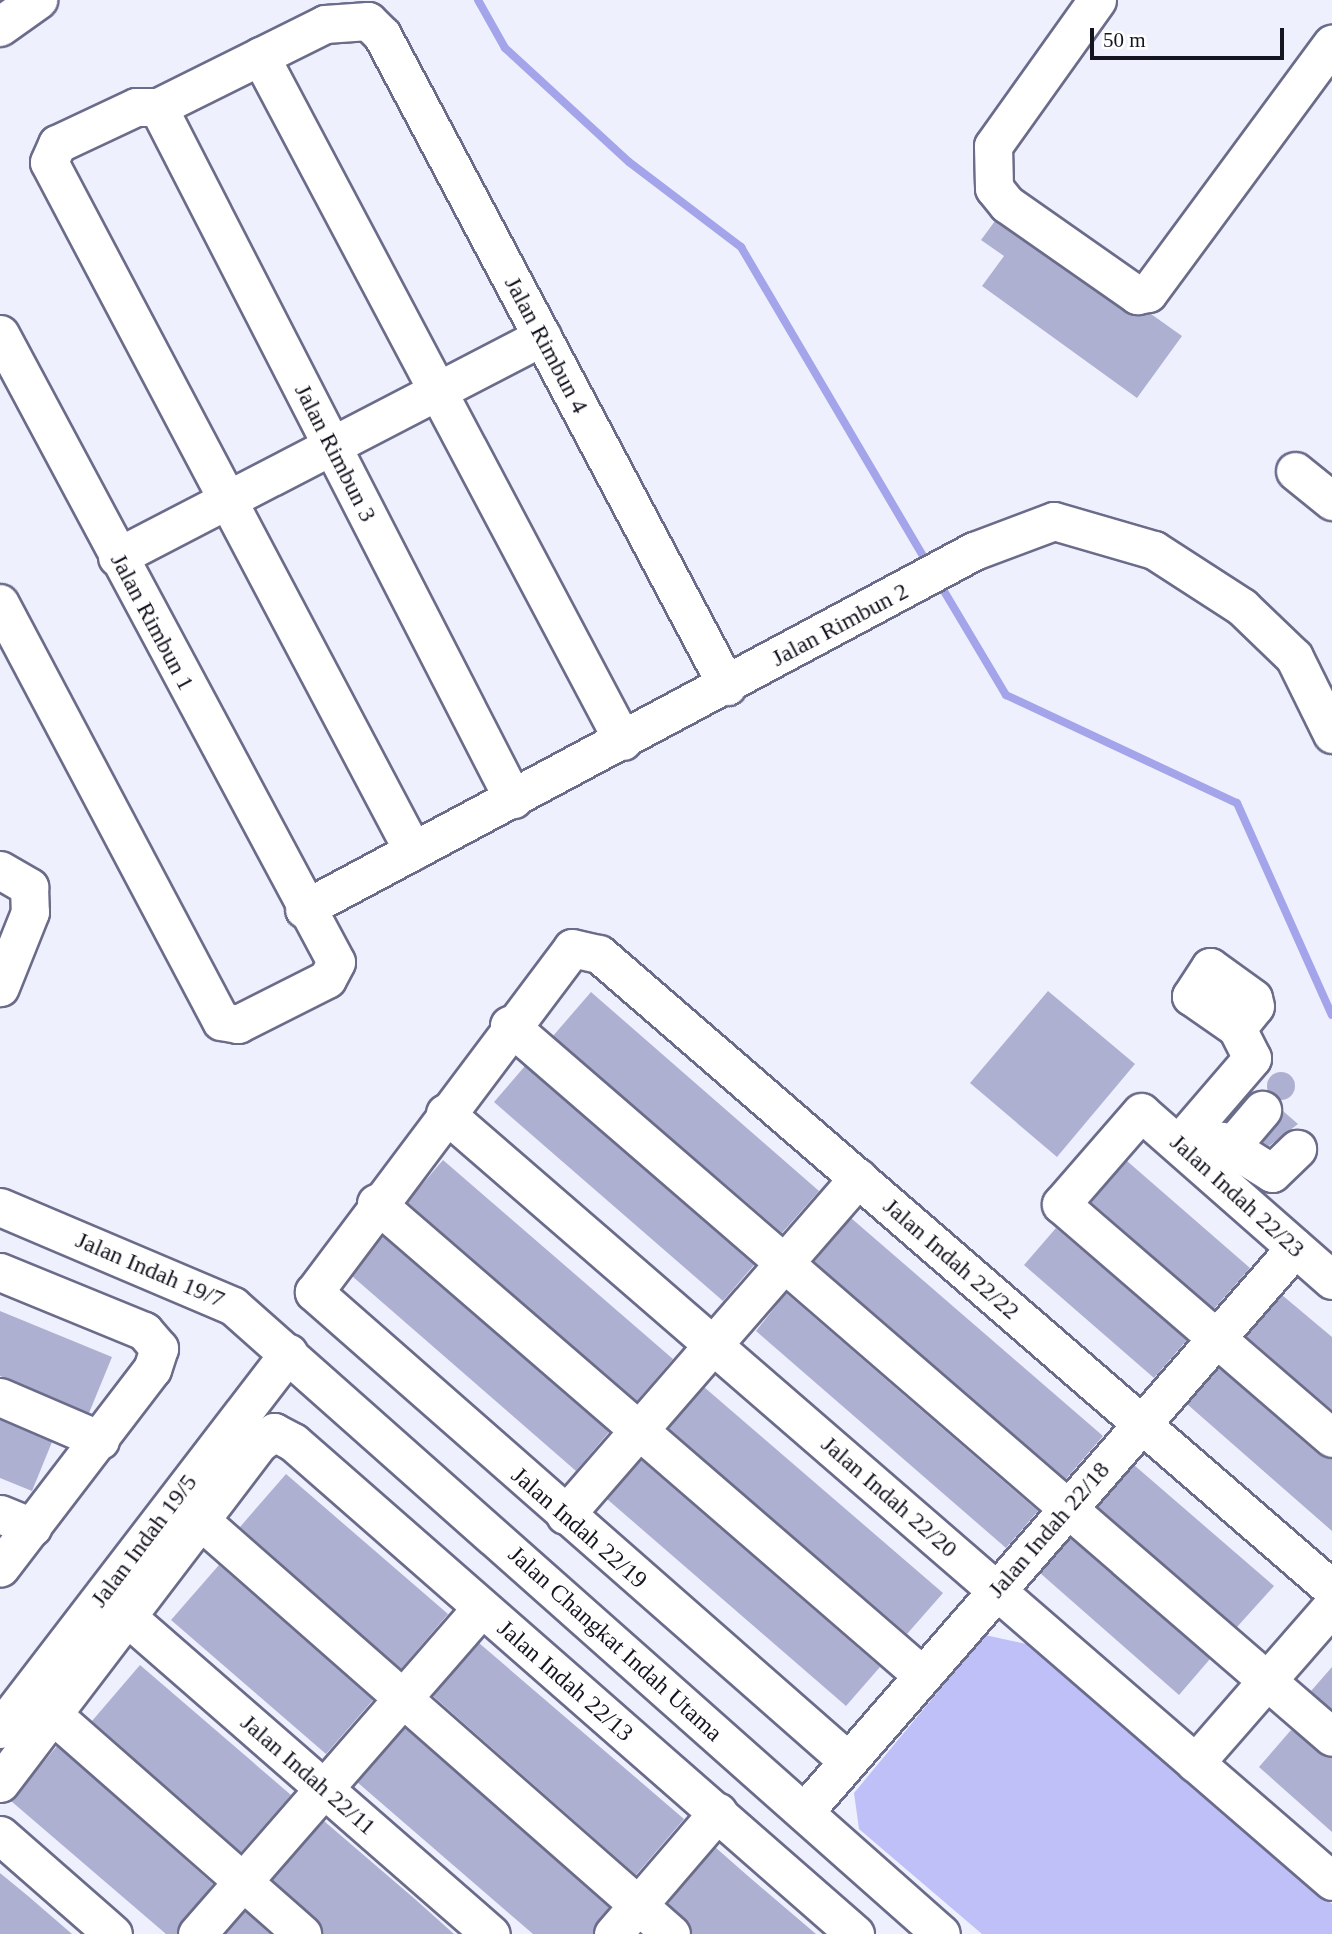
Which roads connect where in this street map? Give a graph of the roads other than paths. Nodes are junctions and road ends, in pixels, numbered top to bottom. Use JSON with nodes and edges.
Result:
{"nodes":[{"id":1,"x":38,"y":0,"type":"edge"},
{"id":2,"x":1097,"y":0,"type":"edge"},
{"id":3,"x":2,"y":24,"type":"edge"},
{"id":4,"x":1332,"y":43,"type":"edge"},
{"id":5,"x":260,"y":56,"type":"junction"},
{"id":6,"x":158,"y":107,"type":"junction"},
{"id":7,"x":0,"y":334,"type":"edge"},
{"id":8,"x":542,"y":337,"type":"junction"},
{"id":9,"x":440,"y":390,"type":"junction"},
{"id":10,"x":332,"y":447,"type":"junction"},
{"id":11,"x":1295,"y":471,"type":"dead end"},
{"id":12,"x":228,"y":501,"type":"junction"},
{"id":13,"x":1332,"y":501,"type":"edge"},
{"id":14,"x":117,"y":557,"type":"junction"},
{"id":15,"x":0,"y":603,"type":"edge"},
{"id":16,"x":727,"y":686,"type":"junction"},
{"id":17,"x":1332,"y":734,"type":"edge"},
{"id":18,"x":623,"y":741,"type":"junction"},
{"id":19,"x":513,"y":799,"type":"junction"},
{"id":20,"x":413,"y":851,"type":"junction"},
{"id":21,"x":0,"y":870,"type":"edge"},
{"id":22,"x":304,"y":909,"type":"junction"},
{"id":23,"x":0,"y":987,"type":"edge"},
{"id":24,"x":509,"y":1025,"type":"junction"},
{"id":25,"x":1237,"y":1028,"type":"dead end"},
{"id":26,"x":1262,"y":1110,"type":"dead end"},
{"id":27,"x":445,"y":1113,"type":"junction"},
{"id":28,"x":1233,"y":1144,"type":"junction"},
{"id":29,"x":1297,"y":1149,"type":"dead end"},
{"id":30,"x":1189,"y":1153,"type":"junction"},
{"id":31,"x":858,"y":1178,"type":"junction"},
{"id":32,"x":376,"y":1203,"type":"junction"},
{"id":33,"x":0,"y":1208,"type":"edge"},
{"id":34,"x":1295,"y":1248,"type":"junction"},
{"id":35,"x":785,"y":1263,"type":"junction"},
{"id":36,"x":0,"y":1272,"type":"edge"},
{"id":37,"x":1332,"y":1280,"type":"edge"},
{"id":38,"x":1216,"y":1338,"type":"junction"},
{"id":39,"x":713,"y":1345,"type":"junction"},
{"id":40,"x":288,"y":1353,"type":"junction"},
{"id":41,"x":0,"y":1397,"type":"edge"},
{"id":42,"x":1141,"y":1424,"type":"junction"},
{"id":43,"x":639,"y":1430,"type":"junction"},
{"id":44,"x":1332,"y":1438,"type":"edge"},
{"id":45,"x":100,"y":1440,"type":"junction"},
{"id":46,"x":1068,"y":1508,"type":"junction"},
{"id":47,"x":565,"y":1515,"type":"junction"},
{"id":48,"x":200,"y":1520,"type":"junction"},
{"id":49,"x":16,"y":1521,"type":"edge"},
{"id":50,"x":0,"y":1568,"type":"edge"},
{"id":51,"x":996,"y":1590,"type":"junction"},
{"id":52,"x":1332,"y":1590,"type":"edge"},
{"id":53,"x":1332,"y":1606,"type":"edge"},
{"id":54,"x":481,"y":1609,"type":"junction"},
{"id":55,"x":125,"y":1616,"type":"junction"},
{"id":56,"x":922,"y":1675,"type":"junction"},
{"id":57,"x":1267,"y":1681,"type":"junction"},
{"id":58,"x":404,"y":1698,"type":"junction"},
{"id":59,"x":52,"y":1714,"type":"junction"},
{"id":60,"x":0,"y":1730,"type":"edge"},
{"id":61,"x":1332,"y":1737,"type":"edge"},
{"id":62,"x":848,"y":1761,"type":"junction"},
{"id":63,"x":1195,"y":1763,"type":"junction"},
{"id":64,"x":0,"y":1783,"type":"edge"},
{"id":65,"x":323,"y":1790,"type":"junction"},
{"id":66,"x":718,"y":1812,"type":"junction"},
{"id":67,"x":804,"y":1812,"type":"junction"},
{"id":68,"x":0,"y":1835,"type":"edge"},
{"id":69,"x":1332,"y":1881,"type":"edge"},
{"id":70,"x":242,"y":1883,"type":"junction"},
{"id":71,"x":638,"y":1905,"type":"junction"},
{"id":72,"x":113,"y":1934,"type":"edge"},
{"id":73,"x":197,"y":1934,"type":"edge"},
{"id":74,"x":302,"y":1934,"type":"edge"},
{"id":75,"x":491,"y":1934,"type":"edge"},
{"id":76,"x":613,"y":1934,"type":"edge"},
{"id":77,"x":671,"y":1934,"type":"edge"},
{"id":78,"x":855,"y":1934,"type":"edge"},
{"id":79,"x":941,"y":1934,"type":"edge"}],
"edges":[{"from":1,"to":3,"type":"main road"},
{"from":2,"to":4,"type":"street"},
{"from":5,"to":6,"type":"street"},
{"from":5,"to":8,"type":"street","name":"Jalan Rimbun 4"},
{"from":5,"to":9,"type":"street"},
{"from":6,"to":10,"type":"street","name":"Jalan Rimbun 3"},
{"from":6,"to":12,"type":"street"},
{"from":7,"to":14,"type":"street","name":"Jalan Rimbun 1"},
{"from":8,"to":9,"type":"street"},
{"from":8,"to":16,"type":"street","name":"Jalan Rimbun 4"},
{"from":9,"to":10,"type":"street"},
{"from":9,"to":18,"type":"street"},
{"from":10,"to":12,"type":"street"},
{"from":10,"to":19,"type":"street","name":"Jalan Rimbun 3"},
{"from":11,"to":13,"type":"street"},
{"from":12,"to":14,"type":"street"},
{"from":12,"to":20,"type":"street"},
{"from":14,"to":22,"type":"street","name":"Jalan Rimbun 1"},
{"from":15,"to":22,"type":"street","name":"Jalan Rimbun 1"},
{"from":16,"to":17,"type":"street","name":"Jalan Rimbun 2"},
{"from":16,"to":18,"type":"street","name":"Jalan Rimbun 2"},
{"from":18,"to":19,"type":"street","name":"Jalan Rimbun 2"},
{"from":19,"to":20,"type":"street","name":"Jalan Rimbun 2"},
{"from":20,"to":22,"type":"street","name":"Jalan Rimbun 2"},
{"from":21,"to":23,"type":"street"},
{"from":24,"to":27,"type":"street"},
{"from":24,"to":31,"type":"street","name":"Jalan Indah 22/22"},
{"from":24,"to":35,"type":"street"},
{"from":25,"to":30,"type":"street"},
{"from":26,"to":28,"type":"street"},
{"from":27,"to":32,"type":"street"},
{"from":27,"to":39,"type":"street","name":"Jalan Indah 22/20"},
{"from":28,"to":29,"type":"street"},
{"from":28,"to":30,"type":"street"},
{"from":30,"to":34,"type":"street","name":"Jalan Indah 22/23"},
{"from":30,"to":38,"type":"street","name":"Jalan Indah 22/23"},
{"from":31,"to":35,"type":"street"},
{"from":31,"to":42,"type":"street","name":"Jalan Indah 22/22"},
{"from":32,"to":43,"type":"street"},
{"from":32,"to":47,"type":"street","name":"Jalan Indah 22/19"},
{"from":33,"to":40,"type":"street","name":"Jalan Indah 19/7"},
{"from":34,"to":37,"type":"street","name":"Jalan Indah 22/23"},
{"from":34,"to":38,"type":"street","name":"Jalan Indah 22/18"},
{"from":35,"to":39,"type":"street"},
{"from":35,"to":46,"type":"street"},
{"from":36,"to":45,"type":"street"},
{"from":38,"to":42,"type":"street","name":"Jalan Indah 22/18"},
{"from":38,"to":44,"type":"street"},
{"from":39,"to":43,"type":"street"},
{"from":39,"to":51,"type":"street","name":"Jalan Indah 22/20"},
{"from":40,"to":60,"type":"street","name":"Jalan Indah 19/5"},
{"from":40,"to":67,"type":"street","name":"Jalan Changkat Indah Utama"},
{"from":41,"to":45,"type":"street"},
{"from":42,"to":46,"type":"street","name":"Jalan Indah 22/18"},
{"from":42,"to":52,"type":"street","name":"Jalan Indah 22/22"},
{"from":43,"to":47,"type":"street"},
{"from":43,"to":56,"type":"street"},
{"from":45,"to":49,"type":"street"},
{"from":46,"to":51,"type":"street","name":"Jalan Indah 22/18"},
{"from":46,"to":57,"type":"street"},
{"from":47,"to":62,"type":"street","name":"Jalan Indah 22/19"},
{"from":48,"to":54,"type":"street","name":"Jalan Indah 22/13"},
{"from":48,"to":55,"type":"street"},
{"from":48,"to":58,"type":"street"},
{"from":49,"to":50,"type":"street"},
{"from":51,"to":56,"type":"street","name":"Jalan Indah 22/18"},
{"from":51,"to":63,"type":"street","name":"Jalan Indah 22/20"},
{"from":53,"to":57,"type":"street"},
{"from":54,"to":58,"type":"street"},
{"from":54,"to":66,"type":"street","name":"Jalan Indah 22/13"},
{"from":55,"to":59,"type":"street"},
{"from":55,"to":65,"type":"street","name":"Jalan Indah 22/11"},
{"from":56,"to":62,"type":"street","name":"Jalan Indah 22/18"},
{"from":57,"to":61,"type":"street"},
{"from":57,"to":63,"type":"street"},
{"from":58,"to":65,"type":"street"},
{"from":58,"to":71,"type":"street"},
{"from":59,"to":64,"type":"street"},
{"from":59,"to":70,"type":"street"},
{"from":62,"to":67,"type":"street","name":"Jalan Indah 22/18"},
{"from":63,"to":69,"type":"street","name":"Jalan Indah 22/20"},
{"from":65,"to":70,"type":"street"},
{"from":65,"to":75,"type":"street","name":"Jalan Indah 22/11"},
{"from":66,"to":71,"type":"street"},
{"from":66,"to":78,"type":"street","name":"Jalan Indah 22/13"},
{"from":67,"to":79,"type":"street","name":"Jalan Changkat Indah Utama"},
{"from":68,"to":72,"type":"street"},
{"from":70,"to":73,"type":"street"},
{"from":70,"to":74,"type":"street"},
{"from":71,"to":76,"type":"street"},
{"from":71,"to":77,"type":"street"}]}
